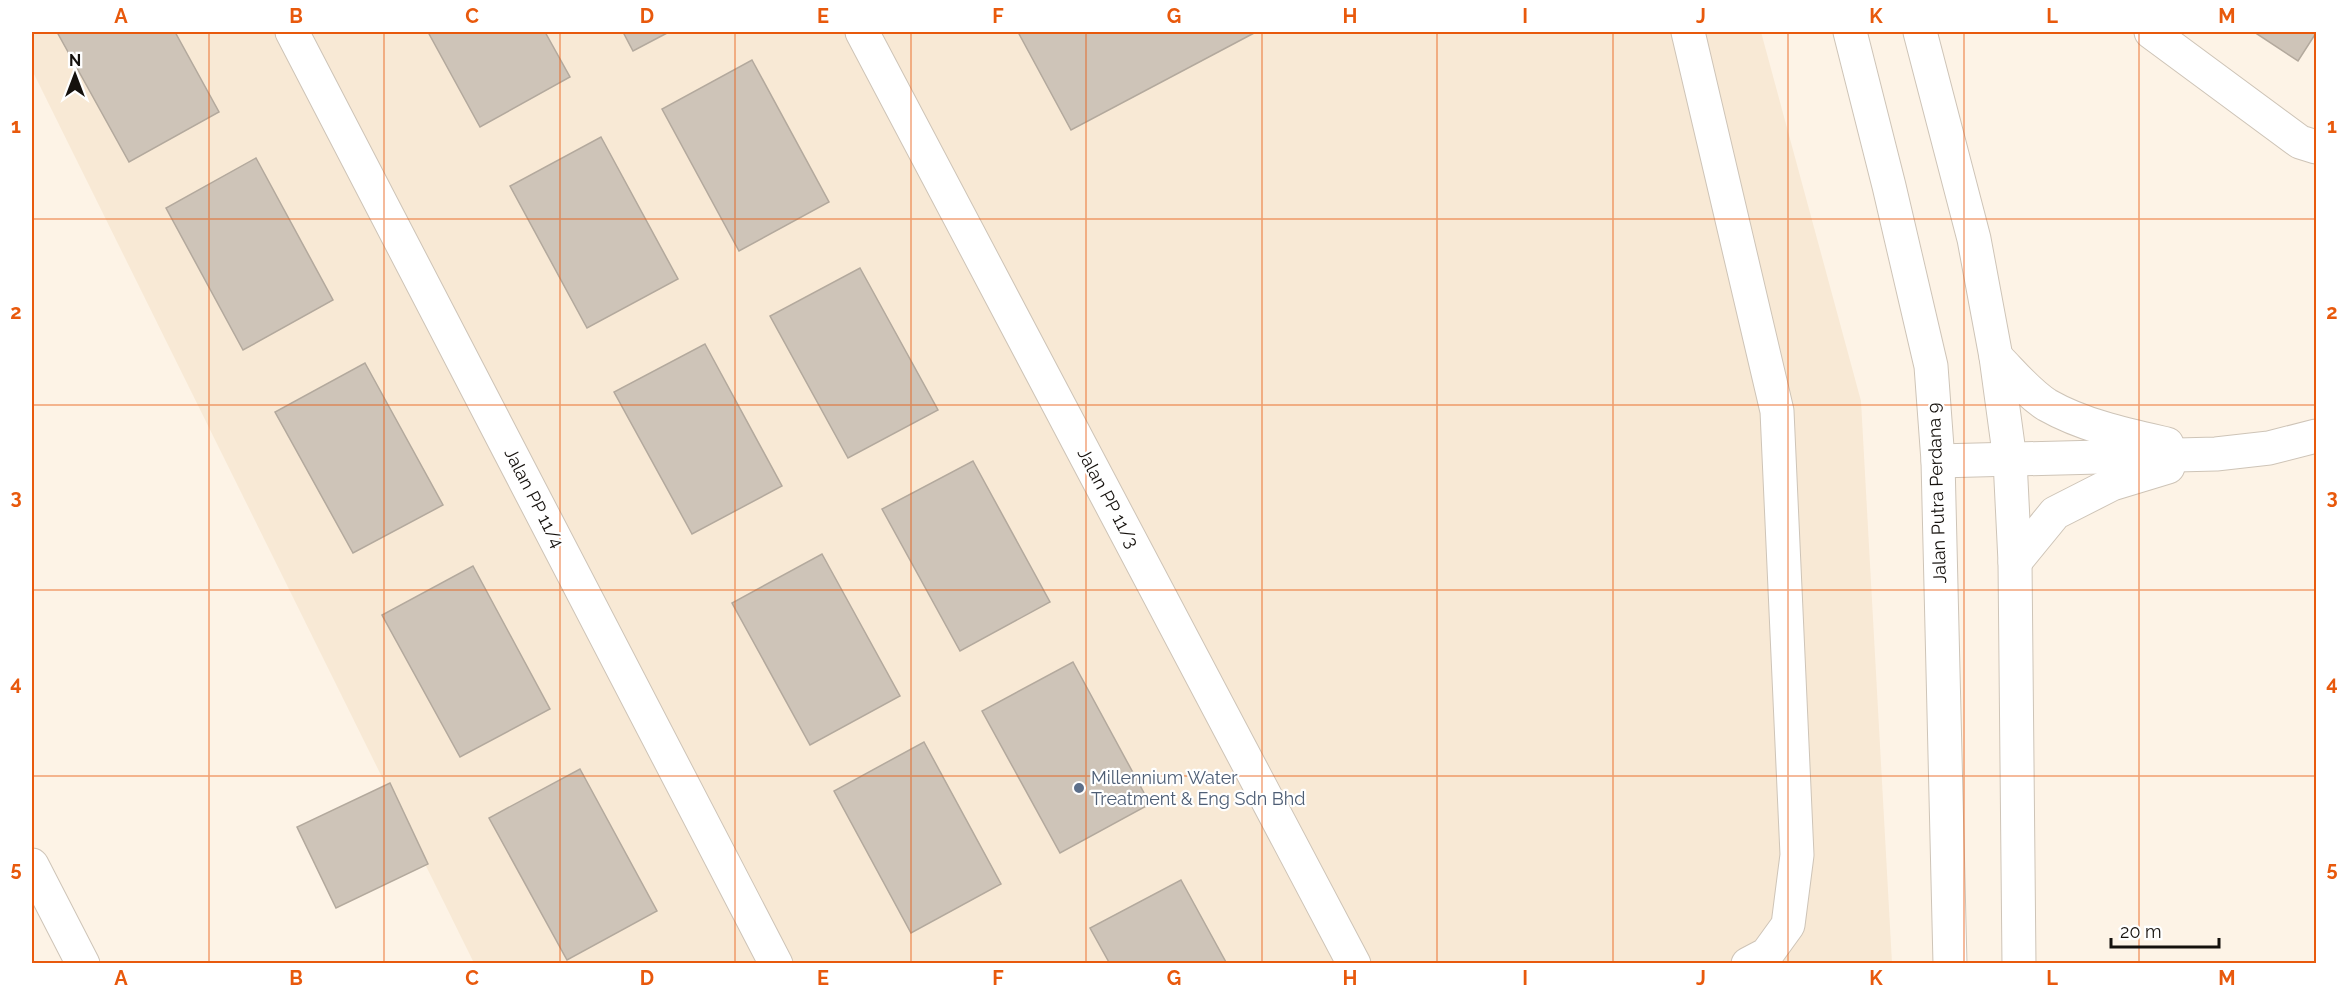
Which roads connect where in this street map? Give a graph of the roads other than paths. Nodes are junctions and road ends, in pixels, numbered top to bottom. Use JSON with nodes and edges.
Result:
{"nodes":[{"id":1,"x":292,"y":32,"type":"edge"},
{"id":2,"x":862,"y":32,"type":"edge"},
{"id":3,"x":1688,"y":32,"type":"edge"},
{"id":4,"x":1850,"y":32,"type":"edge"},
{"id":5,"x":1920,"y":32,"type":"edge"},
{"id":6,"x":2151,"y":32,"type":"edge"},
{"id":7,"x":2316,"y":147,"type":"edge"},
{"id":8,"x":1996,"y":357,"type":"junction"},
{"id":9,"x":2316,"y":436,"type":"edge"},
{"id":10,"x":2216,"y":454,"type":"junction"},
{"id":11,"x":2010,"y":460,"type":"junction"},
{"id":12,"x":1938,"y":461,"type":"junction"},
{"id":13,"x":2015,"y":562,"type":"junction"},
{"id":14,"x":32,"y":865,"type":"edge"},
{"id":15,"x":83,"y":963,"type":"edge"},
{"id":16,"x":776,"y":963,"type":"edge"},
{"id":17,"x":1354,"y":963,"type":"edge"},
{"id":18,"x":1748,"y":963,"type":"edge"},
{"id":19,"x":1950,"y":963,"type":"edge"},
{"id":20,"x":2019,"y":963,"type":"edge"}],
"edges":[{"from":1,"to":16,"type":"street","name":"Jalan PP 11/4"},
{"from":2,"to":17,"type":"street","name":"Jalan PP 11/3"},
{"from":3,"to":18,"type":"street"},
{"from":4,"to":12,"type":"street","name":"Jalan Putra Perdana 9"},
{"from":5,"to":8,"type":"street"},
{"from":6,"to":7,"type":"street"},
{"from":8,"to":10,"type":"street"},
{"from":8,"to":11,"type":"street"},
{"from":9,"to":10,"type":"street"},
{"from":10,"to":11,"type":"street"},
{"from":10,"to":13,"type":"street"},
{"from":11,"to":12,"type":"street"},
{"from":11,"to":13,"type":"street"},
{"from":12,"to":19,"type":"street","name":"Jalan Putra Perdana 9"},
{"from":13,"to":20,"type":"street"},
{"from":14,"to":15,"type":"street"}]}
